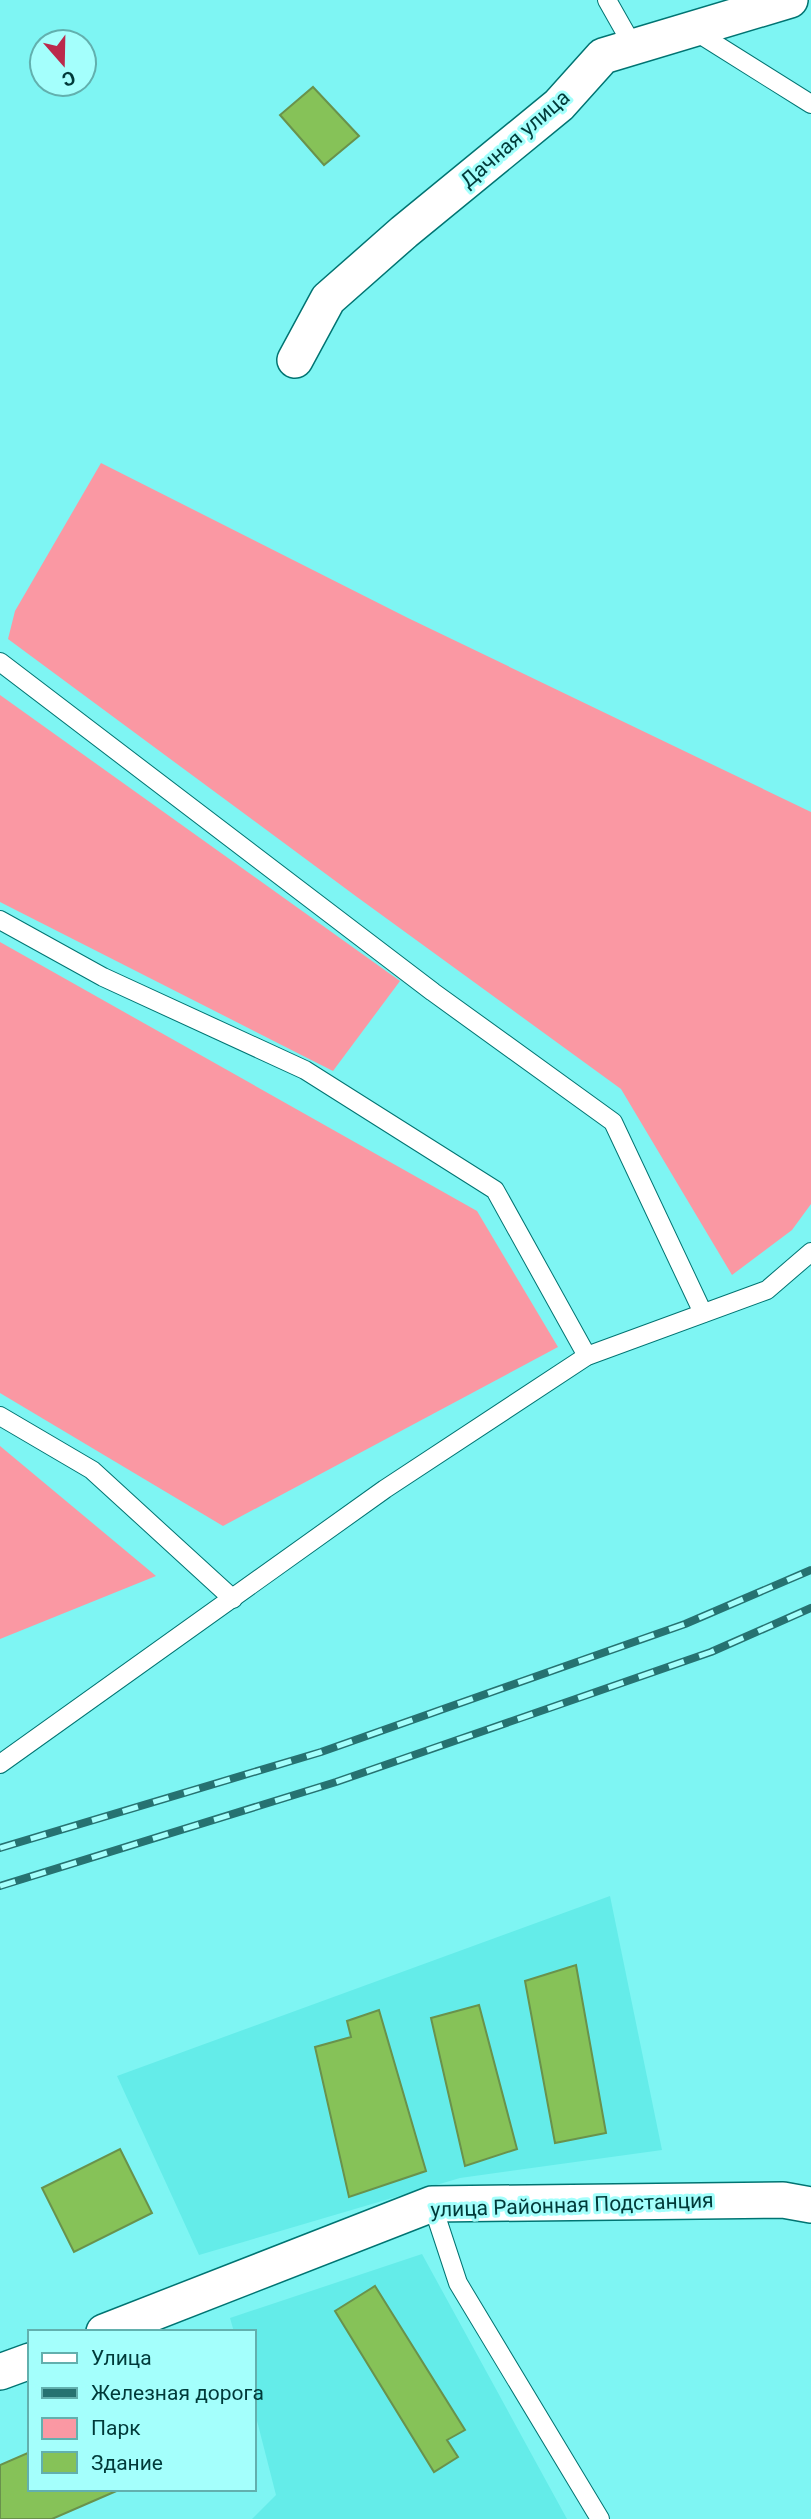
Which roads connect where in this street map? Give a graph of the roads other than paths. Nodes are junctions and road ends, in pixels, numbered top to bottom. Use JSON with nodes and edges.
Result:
{"nodes":[{"id":1,"x":607,"y":0,"type":"edge"},
{"id":2,"x":790,"y":0,"type":"edge"},
{"id":3,"x":690,"y":28,"type":"junction"},
{"id":4,"x":632,"y":46,"type":"junction"},
{"id":5,"x":811,"y":104,"type":"edge"},
{"id":6,"x":295,"y":360,"type":"dead end"},
{"id":7,"x":0,"y":662,"type":"edge"},
{"id":8,"x":0,"y":920,"type":"edge"},
{"id":9,"x":811,"y":1252,"type":"edge"},
{"id":10,"x":703,"y":1313,"type":"junction"},
{"id":11,"x":587,"y":1356,"type":"junction"},
{"id":12,"x":0,"y":1416,"type":"edge"},
{"id":13,"x":233,"y":1599,"type":"junction"},
{"id":14,"x":0,"y":1764,"type":"edge"},
{"id":15,"x":432,"y":2204,"type":"junction"},
{"id":16,"x":811,"y":2205,"type":"edge"},
{"id":17,"x":109,"y":2330,"type":"edge"},
{"id":18,"x":28,"y":2362,"type":"edge"},
{"id":19,"x":0,"y":2372,"type":"edge"},
{"id":20,"x":600,"y":2519,"type":"edge"}],
"edges":[{"from":1,"to":4,"type":"lane"},
{"from":2,"to":3,"type":"street","name":"Дачная улица"},
{"from":3,"to":4,"type":"street","name":"Дачная улица"},
{"from":3,"to":5,"type":"lane"},
{"from":4,"to":6,"type":"street","name":"Дачная улица"},
{"from":7,"to":10,"type":"lane"},
{"from":8,"to":11,"type":"lane"},
{"from":9,"to":10,"type":"lane"},
{"from":10,"to":11,"type":"lane"},
{"from":11,"to":13,"type":"lane"},
{"from":12,"to":13,"type":"lane"},
{"from":13,"to":14,"type":"lane"},
{"from":15,"to":16,"type":"street","name":"улица Районная Подстанция"},
{"from":15,"to":17,"type":"street","name":"улица Районная Подстанция"},
{"from":15,"to":20,"type":"lane"},
{"from":18,"to":19,"type":"street"}]}
